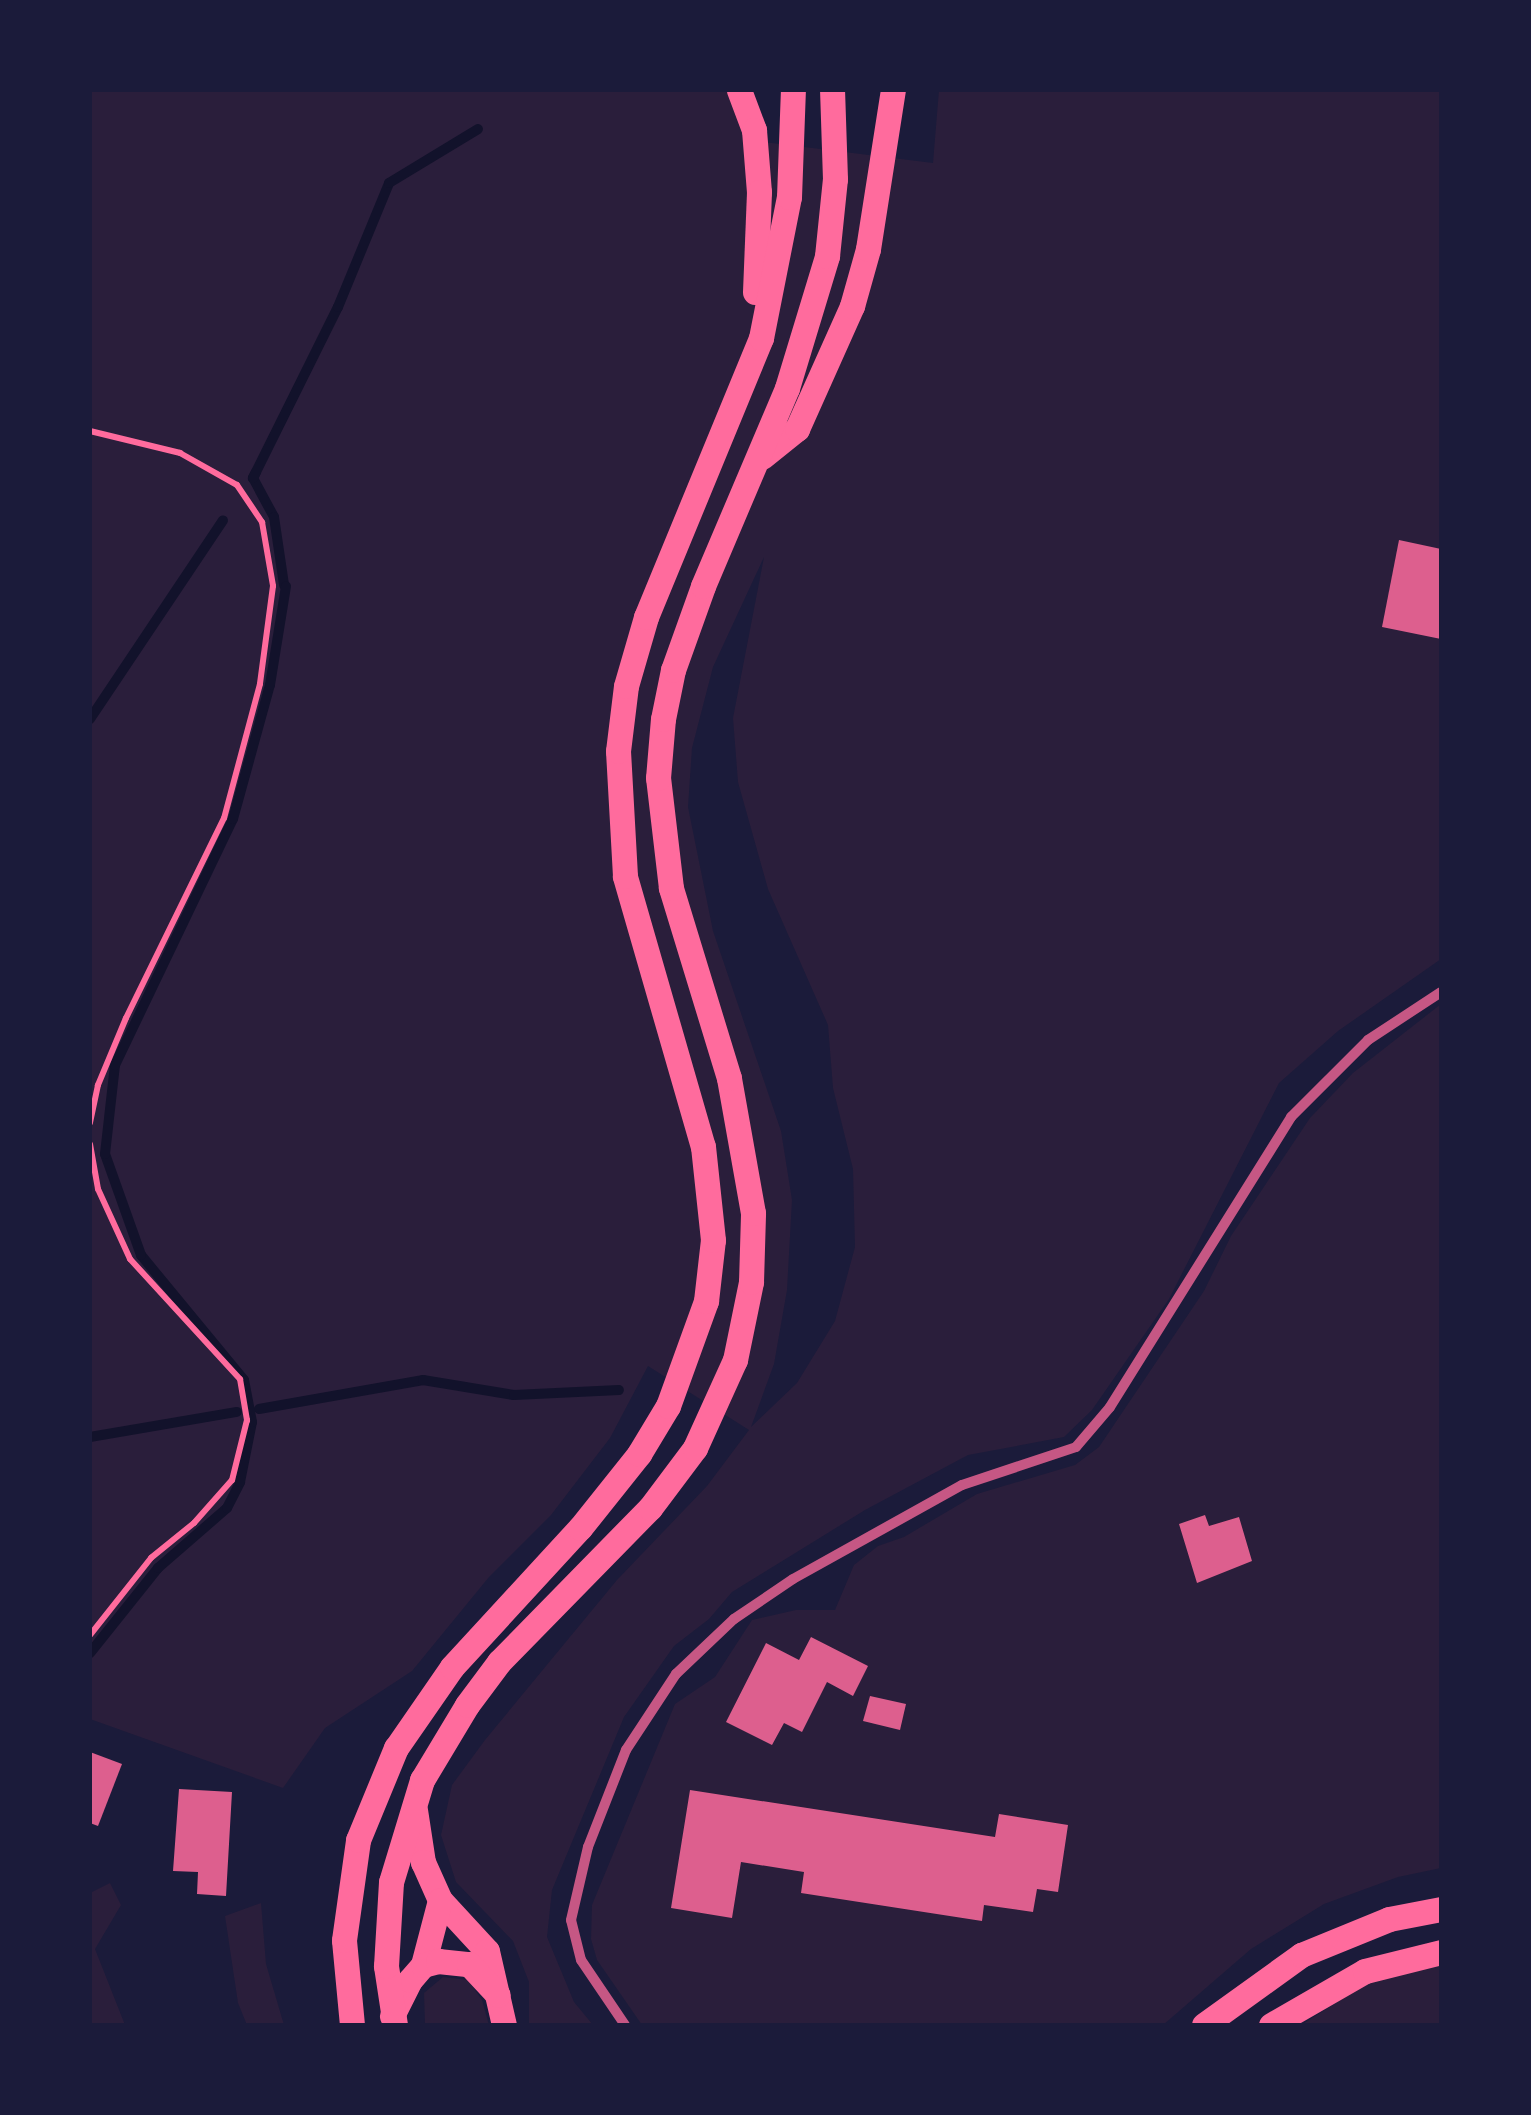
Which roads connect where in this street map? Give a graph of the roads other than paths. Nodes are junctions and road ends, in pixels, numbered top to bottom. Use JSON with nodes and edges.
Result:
{"nodes":[{"id":1,"x":739,"y":90,"type":"edge"},
{"id":2,"x":793,"y":90,"type":"edge"},
{"id":3,"x":832,"y":90,"type":"edge"},
{"id":4,"x":892,"y":90,"type":"edge"},
{"id":5,"x":734,"y":409,"type":"junction"},
{"id":6,"x":758,"y":460,"type":"junction"},
{"id":7,"x":1441,"y":992,"type":"edge"},
{"id":8,"x":414,"y":1804,"type":"junction"},
{"id":9,"x":440,"y":1900,"type":"junction"},
{"id":10,"x":1441,"y":1908,"type":"edge"},
{"id":11,"x":1441,"y":1952,"type":"edge"},
{"id":12,"x":422,"y":1965,"type":"junction"},
{"id":13,"x":498,"y":1994,"type":"junction"},
{"id":14,"x":394,"y":2021,"type":"edge"},
{"id":15,"x":352,"y":2025,"type":"edge"},
{"id":16,"x":504,"y":2025,"type":"edge"},
{"id":17,"x":624,"y":2025,"type":"edge"},
{"id":18,"x":1204,"y":2025,"type":"edge"},
{"id":19,"x":1271,"y":2025,"type":"edge"}],
"edges":[{"from":1,"to":5,"type":"main road"},
{"from":2,"to":5,"type":"main road"},
{"from":3,"to":6,"type":"main road"},
{"from":4,"to":6,"type":"main road"},
{"from":5,"to":15,"type":"main road"},
{"from":6,"to":8,"type":"main road"},
{"from":7,"to":17,"type":"street"},
{"from":8,"to":9,"type":"main road"},
{"from":8,"to":14,"type":"main road"},
{"from":9,"to":12,"type":"main road"},
{"from":9,"to":13,"type":"main road"},
{"from":10,"to":18,"type":"main road"},
{"from":11,"to":19,"type":"main road"},
{"from":12,"to":13,"type":"main road"},
{"from":12,"to":14,"type":"main road"},
{"from":13,"to":16,"type":"main road"}]}
